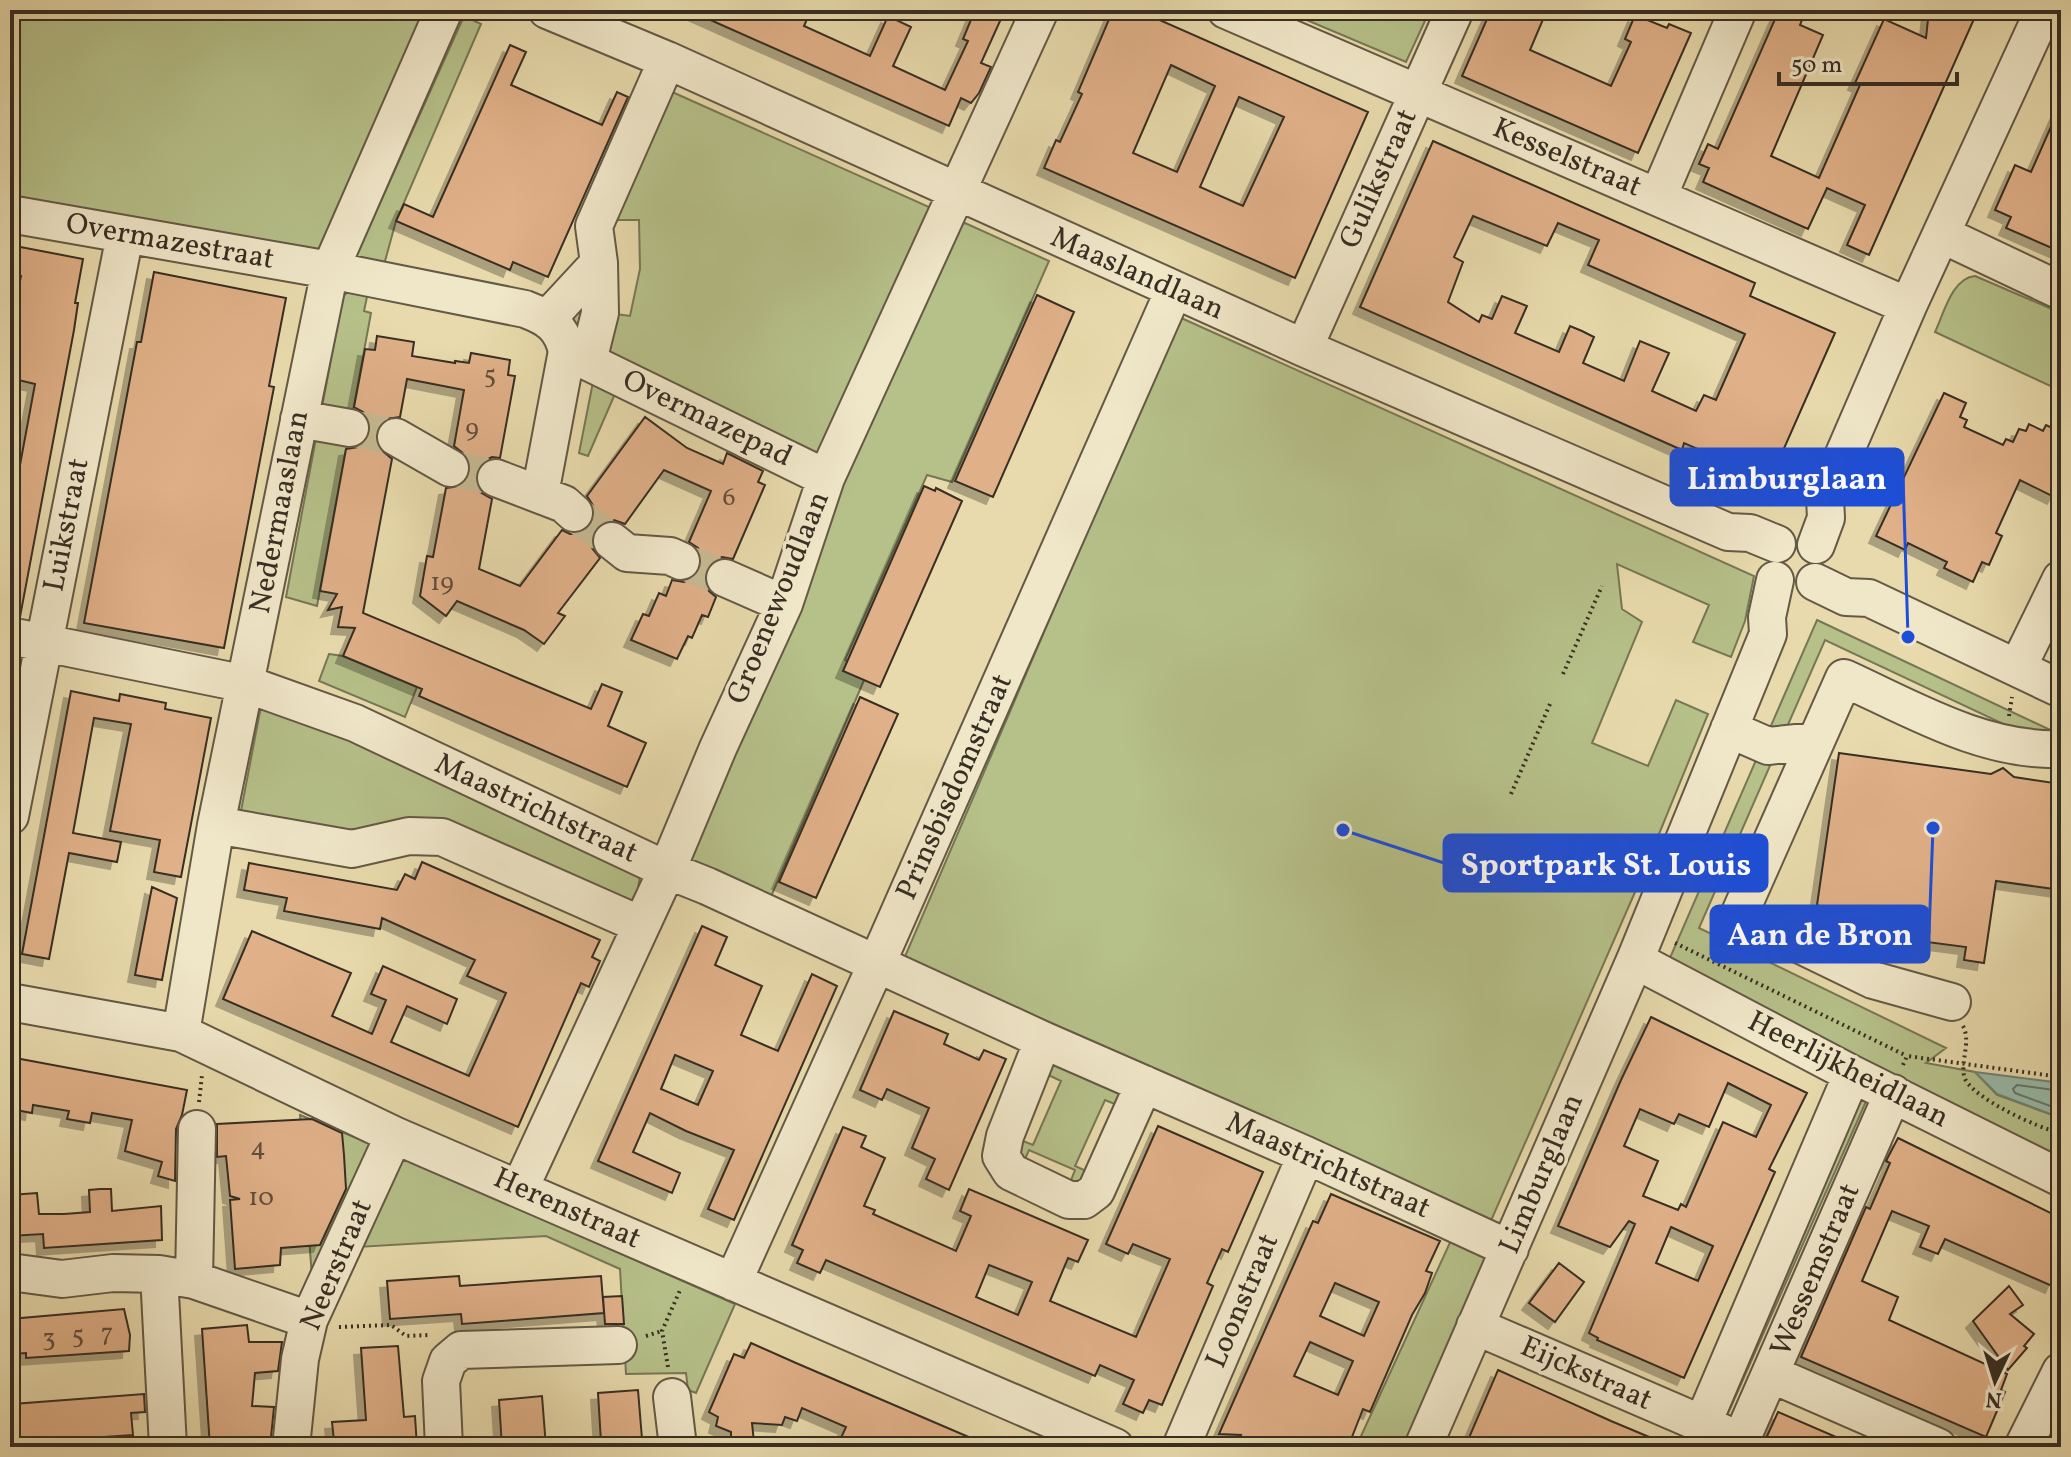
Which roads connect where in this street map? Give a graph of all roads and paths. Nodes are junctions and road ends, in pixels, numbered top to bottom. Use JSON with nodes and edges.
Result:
{"nodes":[{"id":1,"x":444,"y":10,"type":"edge"},
{"id":2,"x":547,"y":10,"type":"edge"},
{"id":3,"x":1040,"y":10,"type":"edge"},
{"id":4,"x":1226,"y":10,"type":"edge"},
{"id":5,"x":1455,"y":10,"type":"edge"},
{"id":6,"x":1738,"y":10,"type":"edge"},
{"id":7,"x":2044,"y":10,"type":"edge"},
{"id":8,"x":667,"y":60,"type":"junction"},
{"id":9,"x":1416,"y":94,"type":"junction"},
{"id":10,"x":957,"y":193,"type":"junction"},
{"id":11,"x":1658,"y":197,"type":"junction"},
{"id":12,"x":10,"y":214,"type":"edge"},
{"id":13,"x":1941,"y":234,"type":"junction"},
{"id":14,"x":125,"y":235,"type":"junction"},
{"id":15,"x":599,"y":263,"type":"junction"},
{"id":16,"x":330,"y":270,"type":"junction"},
{"id":17,"x":1174,"y":290,"type":"junction"},
{"id":18,"x":2061,"y":291,"type":"edge"},
{"id":19,"x":1908,"y":306,"type":"junction"},
{"id":20,"x":548,"y":318,"type":"junction"},
{"id":21,"x":1304,"y":348,"type":"junction"},
{"id":22,"x":577,"y":356,"type":"junction"},
{"id":23,"x":299,"y":419,"type":"junction"},
{"id":24,"x":350,"y":428,"type":"tunnel mouth"},
{"id":25,"x":396,"y":437,"type":"tunnel mouth"},
{"id":26,"x":450,"y":468,"type":"tunnel mouth"},
{"id":27,"x":496,"y":478,"type":"tunnel mouth"},
{"id":28,"x":826,"y":478,"type":"junction"},
{"id":29,"x":540,"y":494,"type":"junction"},
{"id":30,"x":574,"y":513,"type":"tunnel mouth"},
{"id":31,"x":612,"y":541,"type":"tunnel mouth"},
{"id":32,"x":681,"y":561,"type":"tunnel mouth"},
{"id":33,"x":1797,"y":562,"type":"junction"},
{"id":34,"x":725,"y":578,"type":"tunnel mouth"},
{"id":35,"x":2061,"y":579,"type":"edge"},
{"id":36,"x":1602,"y":586,"type":"dead end"},
{"id":37,"x":784,"y":604,"type":"junction"},
{"id":38,"x":27,"y":639,"type":"edge"},
{"id":39,"x":2018,"y":667,"type":"junction"},
{"id":40,"x":1563,"y":674,"type":"dead end"},
{"id":41,"x":246,"y":684,"type":"junction"},
{"id":42,"x":2061,"y":689,"type":"edge"},
{"id":43,"x":1550,"y":704,"type":"dead end"},
{"id":44,"x":1729,"y":729,"type":"junction"},
{"id":45,"x":1816,"y":741,"type":"junction"},
{"id":46,"x":2004,"y":743,"type":"junction"},
{"id":47,"x":1768,"y":746,"type":"junction"},
{"id":48,"x":2061,"y":749,"type":"edge"},
{"id":49,"x":1796,"y":786,"type":"junction"},
{"id":50,"x":1511,"y":794,"type":"dead end"},
{"id":51,"x":10,"y":816,"type":"edge"},
{"id":52,"x":216,"y":825,"type":"junction"},
{"id":53,"x":667,"y":870,"type":"junction"},
{"id":54,"x":641,"y":925,"type":"junction"},
{"id":55,"x":1641,"y":944,"type":"junction"},
{"id":56,"x":877,"y":963,"type":"junction"},
{"id":57,"x":10,"y":1002,"type":"edge"},
{"id":58,"x":1952,"y":1002,"type":"joint"},
{"id":59,"x":192,"y":1039,"type":"junction"},
{"id":60,"x":1043,"y":1040,"type":"junction"},
{"id":61,"x":1907,"y":1056,"type":"junction"},
{"id":62,"x":1963,"y":1064,"type":"junction"},
{"id":63,"x":1852,"y":1074,"type":"junction"},
{"id":64,"x":2061,"y":1077,"type":"edge"},
{"id":65,"x":1144,"y":1084,"type":"junction"},
{"id":66,"x":1893,"y":1093,"type":"junction"},
{"id":67,"x":197,"y":1129,"type":"joint"},
{"id":68,"x":2061,"y":1133,"type":"edge"},
{"id":69,"x":394,"y":1135,"type":"junction"},
{"id":70,"x":1306,"y":1155,"type":"junction"},
{"id":71,"x":2061,"y":1178,"type":"edge"},
{"id":72,"x":520,"y":1188,"type":"junction"},
{"id":73,"x":1510,"y":1249,"type":"junction"},
{"id":74,"x":691,"y":1264,"type":"junction"},
{"id":75,"x":10,"y":1272,"type":"edge"},
{"id":76,"x":176,"y":1277,"type":"junction"},
{"id":77,"x":733,"y":1282,"type":"junction"},
{"id":78,"x":309,"y":1320,"type":"junction"},
{"id":79,"x":1475,"y":1326,"type":"junction"},
{"id":80,"x":618,"y":1345,"type":"dead end"},
{"id":81,"x":461,"y":1350,"type":"junction"},
{"id":82,"x":2061,"y":1371,"type":"edge"},
{"id":83,"x":1771,"y":1374,"type":"junction"},
{"id":84,"x":672,"y":1397,"type":"joint"},
{"id":85,"x":1702,"y":1425,"type":"junction"},
{"id":86,"x":1740,"y":1443,"type":"edge"},
{"id":87,"x":168,"y":1447,"type":"edge"},
{"id":88,"x":291,"y":1447,"type":"edge"},
{"id":89,"x":444,"y":1447,"type":"edge"},
{"id":90,"x":678,"y":1447,"type":"edge"},
{"id":91,"x":1115,"y":1447,"type":"edge"},
{"id":92,"x":1181,"y":1447,"type":"edge"},
{"id":93,"x":1423,"y":1447,"type":"edge"},
{"id":94,"x":1938,"y":1447,"type":"edge"},
{"id":95,"x":2023,"y":1447,"type":"edge"}],
"edges":[{"from":1,"to":16,"type":"street","name":"Nedermaaslaan"},
{"from":2,"to":8,"type":"street","name":"Maaslandlaan"},
{"from":3,"to":10,"type":"street","name":"Groenewoudlaan"},
{"from":4,"to":9,"type":"street","name":"Kesselstraat"},
{"from":5,"to":9,"type":"street","name":"Gulikstraat"},
{"from":6,"to":11,"type":"street"},
{"from":7,"to":13,"type":"street","name":"Limburglaan"},
{"from":8,"to":10,"type":"street","name":"Maaslandlaan"},
{"from":8,"to":15,"type":"street","name":"Overmazepad"},
{"from":9,"to":11,"type":"street","name":"Kesselstraat"},
{"from":9,"to":21,"type":"street","name":"Gulikstraat"},
{"from":10,"to":17,"type":"street","name":"Maaslandlaan"},
{"from":10,"to":28,"type":"street","name":"Groenewoudlaan"},
{"from":11,"to":19,"type":"street","name":"Kesselstraat"},
{"from":12,"to":14,"type":"street","name":"Overmazestraat"},
{"from":13,"to":18,"type":"street"},
{"from":13,"to":19,"type":"street","name":"Limburglaan"},
{"from":14,"to":16,"type":"street","name":"Overmazestraat"},
{"from":14,"to":38,"type":"street","name":"Luikstraat"},
{"from":15,"to":20,"type":"street"},
{"from":15,"to":22,"type":"street","name":"Overmazepad"},
{"from":16,"to":20,"type":"street"},
{"from":16,"to":23,"type":"street","name":"Nedermaaslaan"},
{"from":17,"to":21,"type":"street","name":"Maaslandlaan"},
{"from":17,"to":56,"type":"street","name":"Prinsbisdomstraat"},
{"from":19,"to":33,"type":"street","name":"Limburglaan"},
{"from":20,"to":22,"type":"street"},
{"from":21,"to":33,"type":"street","name":"Maaslandlaan"},
{"from":22,"to":28,"type":"street","name":"Overmazepad"},
{"from":22,"to":29,"type":"street","name":"Overmazepad"},
{"from":23,"to":24,"type":"street"},
{"from":23,"to":41,"type":"street","name":"Nedermaaslaan"},
{"from":25,"to":26,"type":"street"},
{"from":27,"to":29,"type":"street"},
{"from":28,"to":37,"type":"street","name":"Groenewoudlaan"},
{"from":29,"to":30,"type":"street"},
{"from":31,"to":32,"type":"street"},
{"from":33,"to":39,"type":"street","name":"Maaslandlaan"},
{"from":33,"to":44,"type":"street","name":"Limburglaan"},
{"from":34,"to":37,"type":"street"},
{"from":35,"to":39,"type":"street"},
{"from":36,"to":40,"type":"path"},
{"from":37,"to":53,"type":"street","name":"Groenewoudlaan"},
{"from":38,"to":41,"type":"street","name":"Maastrichtstraat"},
{"from":38,"to":51,"type":"street","name":"Luikstraat"},
{"from":39,"to":42,"type":"street","name":"Maaslandlaan"},
{"from":39,"to":46,"type":"path"},
{"from":41,"to":52,"type":"street","name":"Nedermaaslaan"},
{"from":41,"to":53,"type":"street","name":"Maastrichtstraat"},
{"from":43,"to":50,"type":"path"},
{"from":44,"to":47,"type":"street"},
{"from":44,"to":55,"type":"street","name":"Limburglaan"},
{"from":45,"to":46,"type":"street"},
{"from":45,"to":47,"type":"street"},
{"from":45,"to":49,"type":"street"},
{"from":46,"to":48,"type":"street"},
{"from":47,"to":49,"type":"street"},
{"from":49,"to":58,"type":"street"},
{"from":52,"to":54,"type":"street","name":"Maastrichtstraat"},
{"from":52,"to":59,"type":"street","name":"Nedermaaslaan"},
{"from":53,"to":54,"type":"street","name":"Groenewoudlaan"},
{"from":53,"to":56,"type":"street","name":"Maastrichtstraat"},
{"from":54,"to":72,"type":"street","name":"Groenewoudlaan"},
{"from":55,"to":61,"type":"path"},
{"from":55,"to":63,"type":"street","name":"Heerlijkheidlaan"},
{"from":55,"to":73,"type":"street","name":"Limburglaan"},
{"from":56,"to":60,"type":"street","name":"Maastrichtstraat"},
{"from":56,"to":77,"type":"street","name":"Prinsbisdomstraat"},
{"from":57,"to":59,"type":"street","name":"Herenstraat"},
{"from":58,"to":62,"type":"path"},
{"from":59,"to":67,"type":"path"},
{"from":59,"to":69,"type":"street","name":"Herenstraat"},
{"from":60,"to":65,"type":"street","name":"Maastrichtstraat"},
{"from":60,"to":65,"type":"street"},
{"from":61,"to":62,"type":"path"},
{"from":61,"to":66,"type":"path"},
{"from":62,"to":64,"type":"path"},
{"from":62,"to":68,"type":"path"},
{"from":63,"to":66,"type":"street","name":"Heerlijkheidlaan"},
{"from":63,"to":85,"type":"street","name":"Wessemstraat"},
{"from":65,"to":70,"type":"street","name":"Maastrichtstraat"},
{"from":66,"to":71,"type":"street","name":"Heerlijkheidlaan"},
{"from":66,"to":83,"type":"street","name":"Wessemstraat"},
{"from":67,"to":76,"type":"street"},
{"from":69,"to":72,"type":"street","name":"Herenstraat"},
{"from":69,"to":78,"type":"street","name":"Neerstraat"},
{"from":70,"to":73,"type":"street","name":"Maastrichtstraat"},
{"from":70,"to":92,"type":"street","name":"Loonstraat"},
{"from":72,"to":74,"type":"street","name":"Herenstraat"},
{"from":73,"to":79,"type":"street","name":"Limburglaan"},
{"from":74,"to":77,"type":"street","name":"Herenstraat"},
{"from":74,"to":84,"type":"path"},
{"from":75,"to":76,"type":"street"},
{"from":76,"to":78,"type":"street"},
{"from":76,"to":87,"type":"street"},
{"from":77,"to":91,"type":"street","name":"Herenstraat"},
{"from":78,"to":81,"type":"path"},
{"from":78,"to":88,"type":"street","name":"Neerstraat"},
{"from":79,"to":85,"type":"street","name":"Eijckstraat"},
{"from":79,"to":93,"type":"street","name":"Limburglaan"},
{"from":80,"to":81,"type":"street"},
{"from":81,"to":89,"type":"street"},
{"from":82,"to":95,"type":"street"},
{"from":83,"to":86,"type":"street","name":"Wessemstraat"},
{"from":83,"to":94,"type":"street"},
{"from":84,"to":90,"type":"street"},
{"from":85,"to":86,"type":"street","name":"Eijckstraat"}]}
